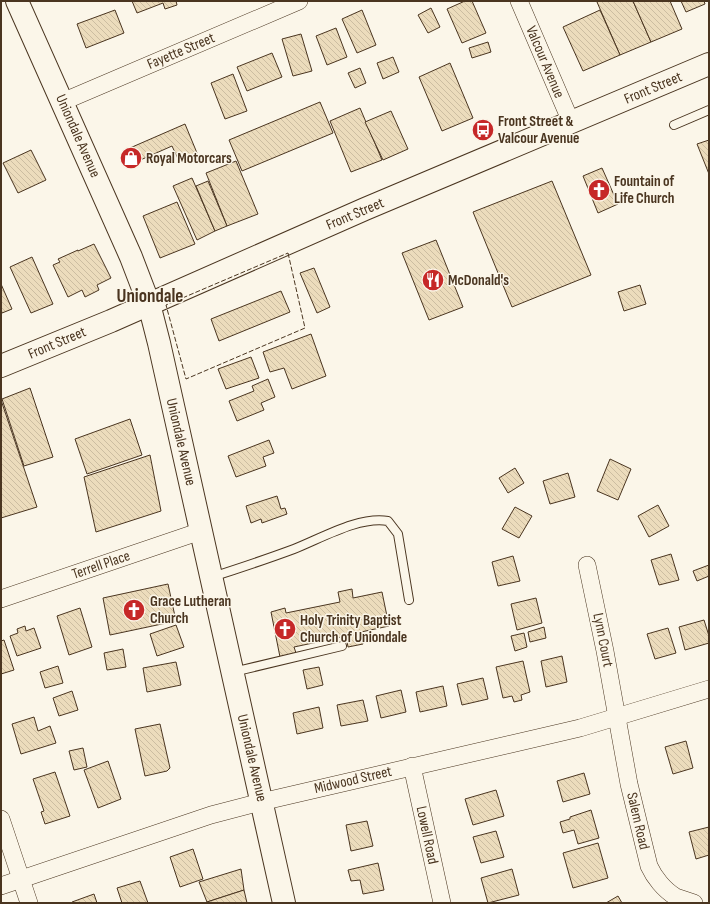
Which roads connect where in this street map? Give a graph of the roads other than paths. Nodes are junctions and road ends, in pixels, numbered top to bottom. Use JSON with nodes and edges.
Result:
{"nodes":[{"id":1,"x":17,"y":1,"type":"edge"},
{"id":2,"x":299,"y":1,"type":"edge"},
{"id":3,"x":519,"y":1,"type":"edge"},
{"id":4,"x":709,"y":64,"type":"edge"},
{"id":5,"x":62,"y":102,"type":"junction"},
{"id":6,"x":709,"y":110,"type":"edge"},
{"id":7,"x":571,"y":122,"type":"junction"},
{"id":8,"x":674,"y":126,"type":"dead end"},
{"id":9,"x":148,"y":304,"type":"junction"},
{"id":10,"x":1,"y":366,"type":"edge"},
{"id":11,"x":201,"y":531,"type":"junction"},
{"id":12,"x":587,"y":565,"type":"dead end"},
{"id":13,"x":212,"y":578,"type":"junction"},
{"id":14,"x":1,"y":599,"type":"edge"},
{"id":15,"x":409,"y":600,"type":"dead end"},
{"id":16,"x":342,"y":646,"type":"dead end"},
{"id":17,"x":232,"y":672,"type":"junction"},
{"id":18,"x":709,"y":689,"type":"edge"},
{"id":19,"x":617,"y":716,"type":"junction"},
{"id":20,"x":412,"y":766,"type":"junction"},
{"id":21,"x":261,"y":802,"type":"junction"},
{"id":22,"x":1,"y":819,"type":"edge"},
{"id":23,"x":21,"y":879,"type":"junction"},
{"id":24,"x":1,"y":886,"type":"edge"},
{"id":25,"x":29,"y":903,"type":"edge"},
{"id":26,"x":284,"y":903,"type":"edge"},
{"id":27,"x":442,"y":903,"type":"edge"},
{"id":28,"x":694,"y":903,"type":"edge"}],
"edges":[{"from":1,"to":5,"type":"main road","name":"Uniondale Avenue"},
{"from":2,"to":5,"type":"street","name":"Fayette Street"},
{"from":3,"to":7,"type":"street","name":"Valcour Avenue"},
{"from":4,"to":7,"type":"main road","name":"Front Street"},
{"from":5,"to":9,"type":"main road","name":"Uniondale Avenue"},
{"from":6,"to":8,"type":"lane"},
{"from":7,"to":9,"type":"main road","name":"Front Street"},
{"from":9,"to":10,"type":"main road","name":"Front Street"},
{"from":9,"to":11,"type":"main road","name":"Uniondale Avenue"},
{"from":11,"to":13,"type":"main road","name":"Uniondale Avenue"},
{"from":11,"to":14,"type":"street","name":"Terrell Place"},
{"from":12,"to":19,"type":"street","name":"Lynn Court"},
{"from":13,"to":15,"type":"lane"},
{"from":13,"to":17,"type":"main road","name":"Uniondale Avenue"},
{"from":16,"to":17,"type":"lane"},
{"from":17,"to":21,"type":"main road","name":"Uniondale Avenue"},
{"from":18,"to":19,"type":"street","name":"Midwood Street"},
{"from":19,"to":20,"type":"street","name":"Midwood Street"},
{"from":19,"to":28,"type":"street","name":"Salem Road"},
{"from":20,"to":21,"type":"street","name":"Midwood Street"},
{"from":20,"to":27,"type":"street","name":"Lowell Road"},
{"from":21,"to":23,"type":"street","name":"Midwood Street"},
{"from":21,"to":26,"type":"main road","name":"Uniondale Avenue"},
{"from":22,"to":23,"type":"street"},
{"from":23,"to":24,"type":"street","name":"Midwood Street"},
{"from":23,"to":25,"type":"street"}]}
